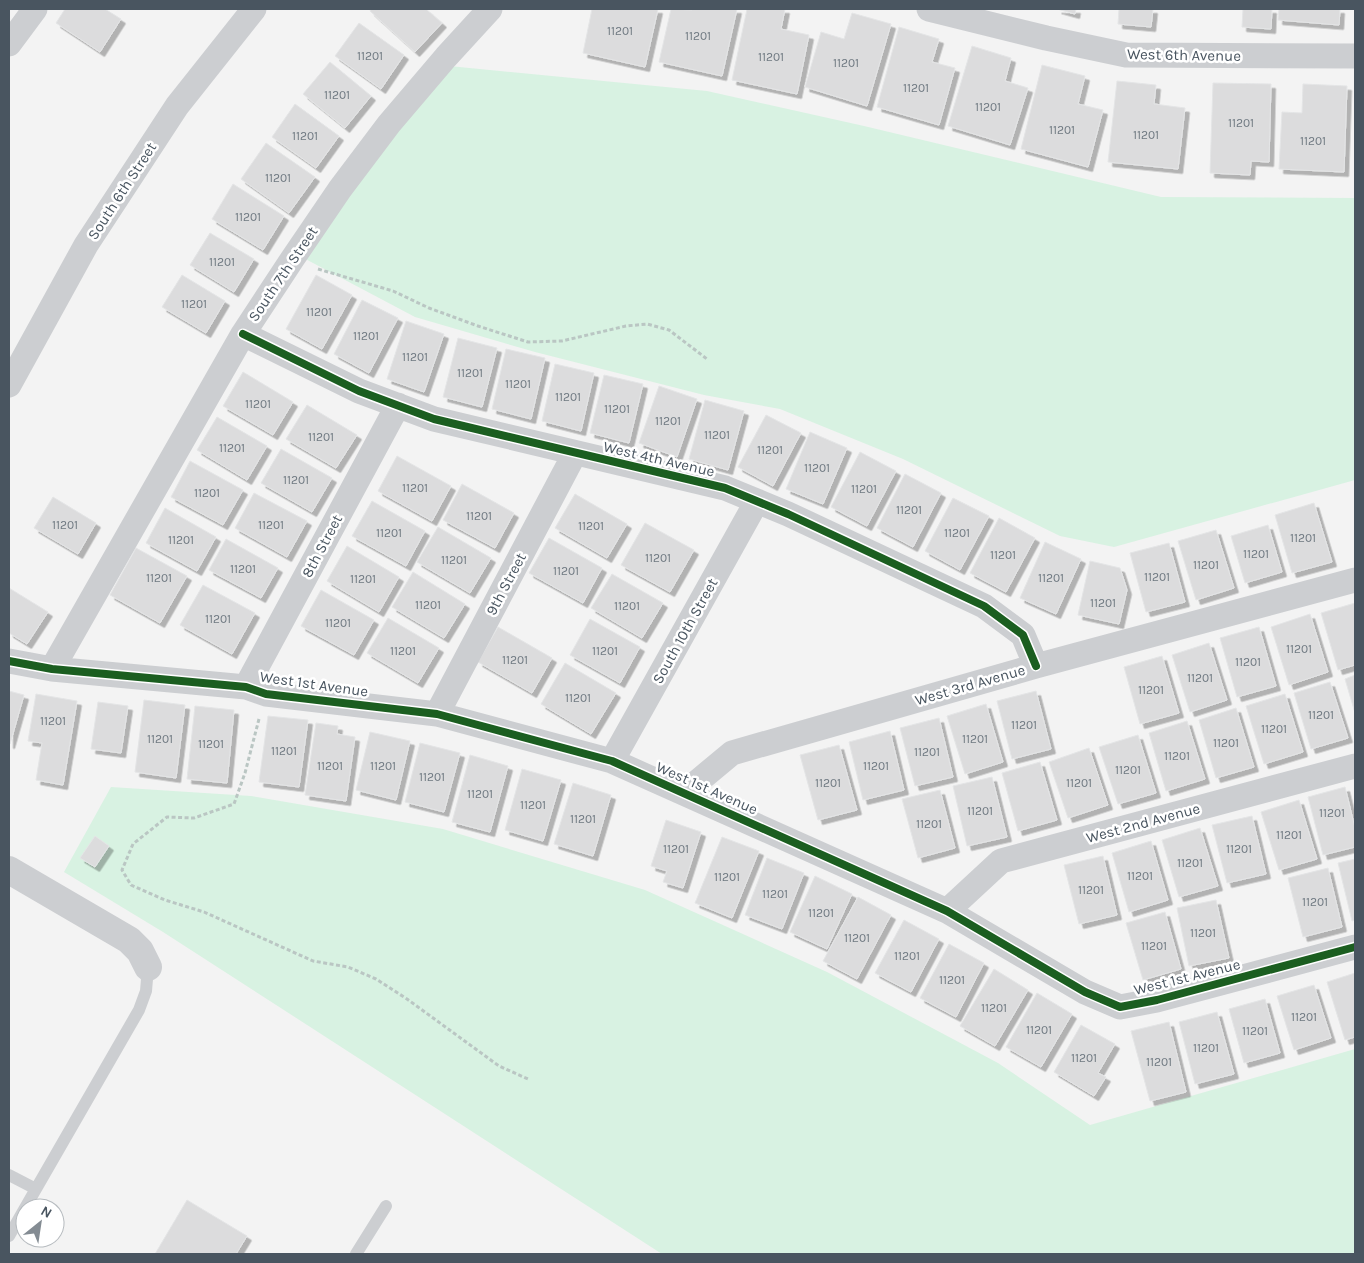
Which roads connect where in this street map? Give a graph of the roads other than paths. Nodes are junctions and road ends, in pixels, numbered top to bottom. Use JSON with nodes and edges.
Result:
{"nodes":[{"id":1,"x":35,"y":9,"type":"edge"},
{"id":2,"x":254,"y":9,"type":"edge"},
{"id":3,"x":490,"y":9,"type":"edge"},
{"id":4,"x":929,"y":9,"type":"edge"},
{"id":5,"x":9,"y":44,"type":"edge"},
{"id":6,"x":1355,"y":56,"type":"edge"},
{"id":7,"x":243,"y":334,"type":"junction"},
{"id":8,"x":9,"y":385,"type":"edge"},
{"id":9,"x":398,"y":405,"type":"junction"},
{"id":10,"x":575,"y":453,"type":"junction"},
{"id":11,"x":757,"y":502,"type":"junction"},
{"id":12,"x":1355,"y":580,"type":"edge"},
{"id":13,"x":9,"y":661,"type":"edge"},
{"id":14,"x":1036,"y":666,"type":"junction"},
{"id":15,"x":52,"y":669,"type":"junction"},
{"id":16,"x":256,"y":691,"type":"junction"},
{"id":17,"x":437,"y":714,"type":"junction"},
{"id":18,"x":612,"y":761,"type":"junction"},
{"id":19,"x":1355,"y":766,"type":"edge"},
{"id":20,"x":684,"y":793,"type":"junction"},
{"id":21,"x":9,"y":870,"type":"edge"},
{"id":22,"x":948,"y":911,"type":"junction"},
{"id":23,"x":1355,"y":947,"type":"edge"},
{"id":24,"x":148,"y":967,"type":"joint"},
{"id":25,"x":9,"y":1175,"type":"edge"},
{"id":26,"x":36,"y":1189,"type":"junction"},
{"id":27,"x":31,"y":1198,"type":"edge"},
{"id":28,"x":386,"y":1206,"type":"dead end"},
{"id":29,"x":356,"y":1254,"type":"edge"}],
"edges":[{"from":1,"to":5,"type":"street"},
{"from":2,"to":8,"type":"street","name":"South 6th Street"},
{"from":3,"to":7,"type":"street","name":"South 7th Street"},
{"from":4,"to":6,"type":"street","name":"West 6th Avenue"},
{"from":7,"to":9,"type":"street","name":"West 4th Avenue"},
{"from":7,"to":15,"type":"street","name":"South 7th Street"},
{"from":9,"to":10,"type":"street","name":"West 4th Avenue"},
{"from":9,"to":16,"type":"street","name":"8th Street"},
{"from":10,"to":11,"type":"street","name":"West 4th Avenue"},
{"from":10,"to":17,"type":"street","name":"9th Street"},
{"from":11,"to":14,"type":"street","name":"West 4th Avenue"},
{"from":11,"to":18,"type":"street","name":"South 10th Street"},
{"from":12,"to":14,"type":"street","name":"West 3rd Avenue"},
{"from":13,"to":15,"type":"street","name":"West 1st Avenue"},
{"from":14,"to":20,"type":"street","name":"West 3rd Avenue"},
{"from":15,"to":16,"type":"street","name":"West 1st Avenue"},
{"from":16,"to":17,"type":"street","name":"West 1st Avenue"},
{"from":17,"to":18,"type":"street","name":"West 1st Avenue"},
{"from":18,"to":20,"type":"street","name":"West 1st Avenue"},
{"from":19,"to":22,"type":"street","name":"West 2nd Avenue"},
{"from":20,"to":22,"type":"street","name":"West 1st Avenue"},
{"from":21,"to":24,"type":"street"},
{"from":22,"to":23,"type":"street","name":"West 1st Avenue"},
{"from":24,"to":26,"type":"lane"},
{"from":25,"to":26,"type":"lane"},
{"from":26,"to":27,"type":"lane"},
{"from":28,"to":29,"type":"lane"}]}
